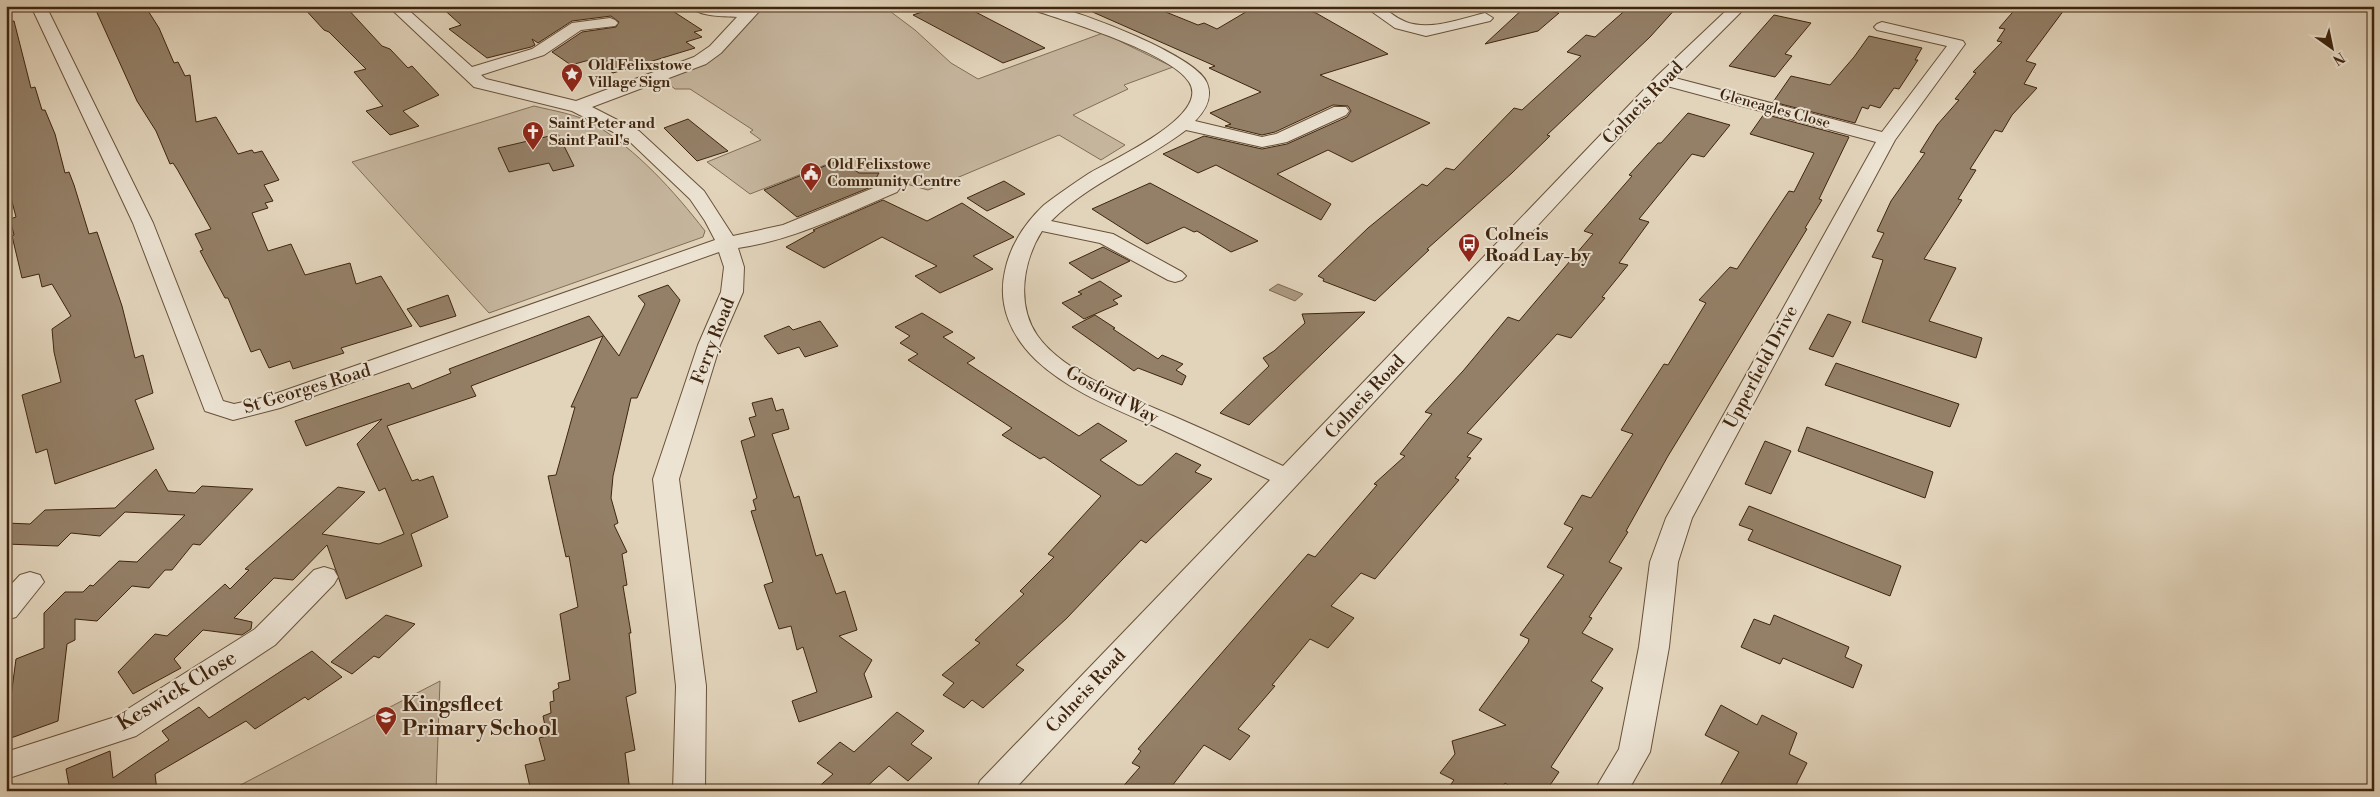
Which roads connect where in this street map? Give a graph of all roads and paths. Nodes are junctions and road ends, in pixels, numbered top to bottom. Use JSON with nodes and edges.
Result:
{"nodes":[{"id":1,"x":38,"y":6,"type":"edge"},
{"id":2,"x":395,"y":6,"type":"edge"},
{"id":3,"x":697,"y":6,"type":"edge"},
{"id":4,"x":1035,"y":6,"type":"edge"},
{"id":5,"x":1371,"y":6,"type":"edge"},
{"id":6,"x":1740,"y":6,"type":"edge"},
{"id":7,"x":753,"y":9,"type":"edge"},
{"id":8,"x":1486,"y":18,"type":"dead end"},
{"id":9,"x":610,"y":23,"type":"dead end"},
{"id":10,"x":1882,"y":27,"type":"dead end"},
{"id":11,"x":468,"y":74,"type":"junction"},
{"id":12,"x":1663,"y":80,"type":"junction"},
{"id":13,"x":578,"y":107,"type":"junction"},
{"id":14,"x":1340,"y":111,"type":"dead end"},
{"id":15,"x":1183,"y":124,"type":"junction"},
{"id":16,"x":1886,"y":139,"type":"junction"},
{"id":17,"x":890,"y":188,"type":"dead end"},
{"id":18,"x":1037,"y":224,"type":"junction"},
{"id":19,"x":726,"y":243,"type":"junction"},
{"id":20,"x":1175,"y":276,"type":"dead end"},
{"id":21,"x":1288,"y":478,"type":"junction"},
{"id":22,"x":324,"y":577,"type":"dead end"},
{"id":23,"x":30,"y":582,"type":"dead end"},
{"id":24,"x":6,"y":609,"type":"edge"},
{"id":25,"x":6,"y":766,"type":"edge"},
{"id":26,"x":689,"y":791,"type":"edge"},
{"id":27,"x":992,"y":791,"type":"edge"},
{"id":28,"x":1610,"y":791,"type":"edge"}],
"edges":[{"from":1,"to":19,"type":"street","name":"St Georges Road"},
{"from":2,"to":11,"type":"street","name":"Ferry Road"},
{"from":3,"to":7,"type":"street"},
{"from":4,"to":15,"type":"street","name":"Gosford Way"},
{"from":5,"to":8,"type":"street"},
{"from":6,"to":12,"type":"street","name":"Colneis Road"},
{"from":7,"to":13,"type":"street"},
{"from":9,"to":11,"type":"street"},
{"from":10,"to":16,"type":"street","name":"Upperfield Drive"},
{"from":11,"to":13,"type":"street","name":"Ferry Road"},
{"from":12,"to":16,"type":"street","name":"Gleneagles Close"},
{"from":12,"to":21,"type":"street","name":"Colneis Road"},
{"from":13,"to":19,"type":"street","name":"Ferry Road"},
{"from":14,"to":15,"type":"street"},
{"from":15,"to":18,"type":"street","name":"Gosford Way"},
{"from":16,"to":28,"type":"street","name":"Upperfield Drive"},
{"from":17,"to":19,"type":"street"},
{"from":18,"to":20,"type":"street"},
{"from":18,"to":21,"type":"street","name":"Gosford Way"},
{"from":19,"to":26,"type":"street","name":"Ferry Road"},
{"from":21,"to":27,"type":"street","name":"Colneis Road"},
{"from":22,"to":25,"type":"street","name":"Keswick Close"},
{"from":23,"to":24,"type":"street"}]}
